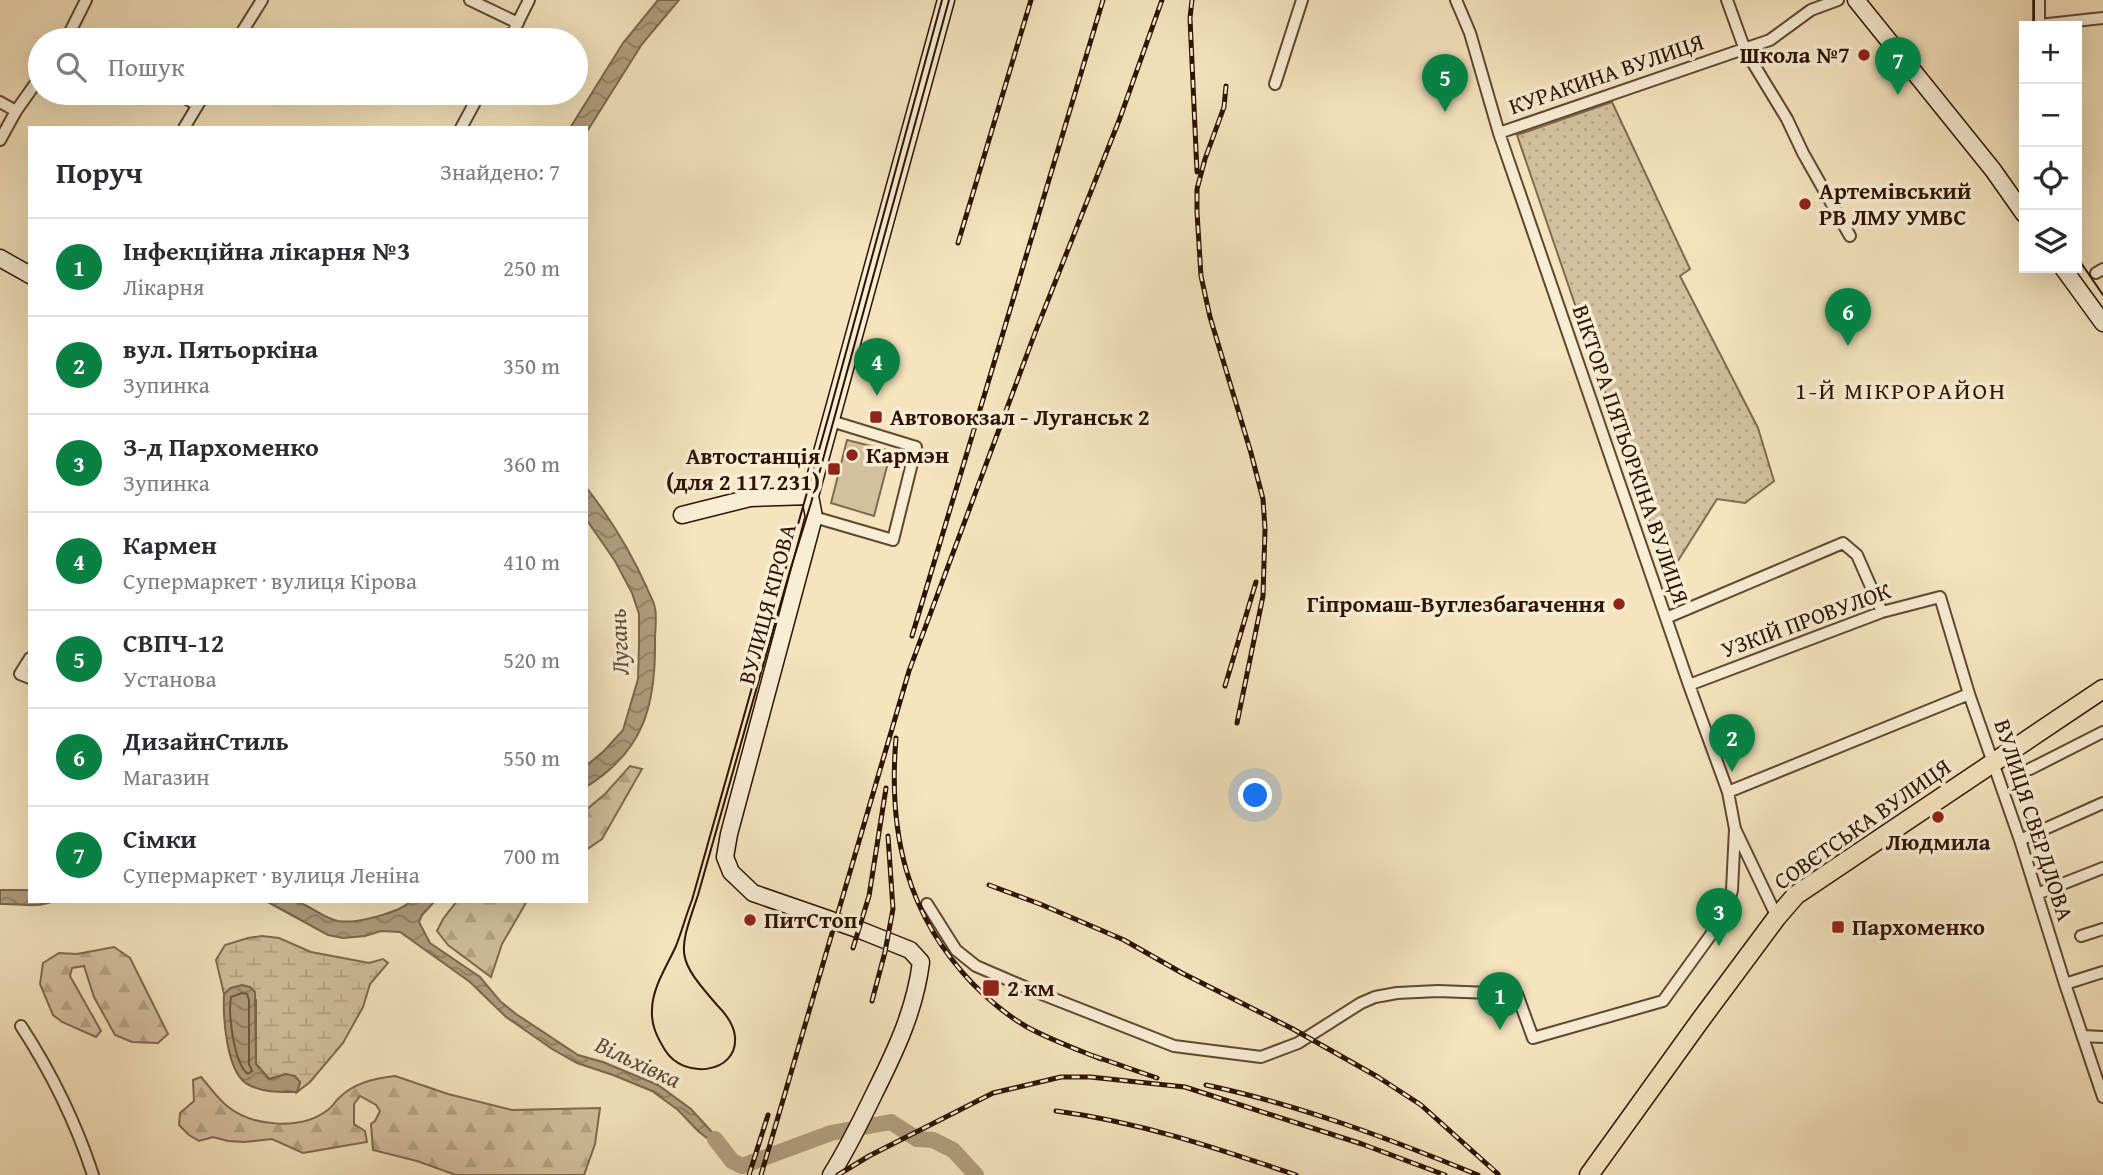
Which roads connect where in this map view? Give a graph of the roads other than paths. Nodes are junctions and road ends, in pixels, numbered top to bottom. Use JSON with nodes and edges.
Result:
{"nodes":[{"id":1,"x":86,"y":0,"type":"edge"},
{"id":2,"x":262,"y":0,"type":"edge"},
{"id":3,"x":470,"y":0,"type":"edge"},
{"id":4,"x":529,"y":0,"type":"edge"},
{"id":5,"x":946,"y":0,"type":"edge"},
{"id":6,"x":1301,"y":0,"type":"edge"},
{"id":7,"x":1455,"y":0,"type":"edge"},
{"id":8,"x":1727,"y":0,"type":"edge"},
{"id":9,"x":1838,"y":0,"type":"edge"},
{"id":10,"x":1856,"y":0,"type":"edge"},
{"id":11,"x":2039,"y":0,"type":"edge"},
{"id":12,"x":2103,"y":18,"type":"edge"},
{"id":13,"x":2039,"y":21,"type":"edge"},
{"id":14,"x":2076,"y":21,"type":"edge"},
{"id":15,"x":518,"y":23,"type":"junction"},
{"id":16,"x":73,"y":28,"type":"edge"},
{"id":17,"x":244,"y":28,"type":"edge"},
{"id":18,"x":515,"y":28,"type":"edge"},
{"id":19,"x":1745,"y":50,"type":"junction"},
{"id":20,"x":1275,"y":84,"type":"dead end"},
{"id":21,"x":28,"y":94,"type":"edge"},
{"id":22,"x":0,"y":102,"type":"edge"},
{"id":23,"x":473,"y":105,"type":"edge"},
{"id":24,"x":197,"y":106,"type":"edge"},
{"id":25,"x":16,"y":111,"type":"junction"},
{"id":26,"x":185,"y":126,"type":"edge"},
{"id":27,"x":462,"y":126,"type":"edge"},
{"id":28,"x":1499,"y":133,"type":"junction"},
{"id":29,"x":0,"y":140,"type":"edge"},
{"id":30,"x":2021,"y":210,"type":"edge"},
{"id":31,"x":1850,"y":236,"type":"dead end"},
{"id":32,"x":0,"y":258,"type":"edge"},
{"id":33,"x":2067,"y":273,"type":"edge"},
{"id":34,"x":28,"y":274,"type":"edge"},
{"id":35,"x":2103,"y":323,"type":"edge"},
{"id":36,"x":831,"y":421,"type":"junction"},
{"id":37,"x":810,"y":496,"type":"junction"},
{"id":38,"x":682,"y":515,"type":"dead end"},
{"id":39,"x":814,"y":517,"type":"junction"},
{"id":40,"x":1940,"y":597,"type":"joint"},
{"id":41,"x":1882,"y":612,"type":"junction"},
{"id":42,"x":1666,"y":618,"type":"junction"},
{"id":43,"x":28,"y":661,"type":"edge"},
{"id":44,"x":28,"y":677,"type":"edge"},
{"id":45,"x":1689,"y":685,"type":"junction"},
{"id":46,"x":2103,"y":689,"type":"edge"},
{"id":47,"x":1969,"y":694,"type":"junction"},
{"id":48,"x":2103,"y":732,"type":"edge"},
{"id":49,"x":1993,"y":761,"type":"junction"},
{"id":50,"x":2030,"y":769,"type":"dead end"},
{"id":51,"x":1728,"y":792,"type":"junction"},
{"id":52,"x":2103,"y":803,"type":"edge"},
{"id":53,"x":1735,"y":829,"type":"junction"},
{"id":54,"x":2020,"y":840,"type":"junction"},
{"id":55,"x":2103,"y":868,"type":"edge"},
{"id":56,"x":2037,"y":894,"type":"junction"},
{"id":57,"x":927,"y":904,"type":"dead end"},
{"id":58,"x":1777,"y":917,"type":"junction"},
{"id":59,"x":2103,"y":929,"type":"edge"},
{"id":60,"x":2081,"y":936,"type":"dead end"},
{"id":61,"x":2103,"y":972,"type":"edge"},
{"id":62,"x":2065,"y":984,"type":"junction"},
{"id":63,"x":21,"y":1026,"type":"dead end"},
{"id":64,"x":2083,"y":1036,"type":"junction"},
{"id":65,"x":2103,"y":1037,"type":"edge"},
{"id":66,"x":2103,"y":1097,"type":"edge"},
{"id":67,"x":93,"y":1175,"type":"edge"},
{"id":68,"x":831,"y":1175,"type":"edge"},
{"id":69,"x":1589,"y":1175,"type":"edge"}],
"edges":[{"from":1,"to":16,"type":"street"},
{"from":2,"to":17,"type":"street"},
{"from":3,"to":15,"type":"street"},
{"from":4,"to":15,"type":"street"},
{"from":5,"to":36,"type":"street","name":"ВУЛИЦЯ КІРОВА"},
{"from":6,"to":20,"type":"street"},
{"from":7,"to":28,"type":"street","name":"ВІКТОРА ПЯТЬОРКІНА ВУЛИЦЯ"},
{"from":8,"to":19,"type":"street"},
{"from":9,"to":19,"type":"street","name":"КУРАКИНА ВУЛИЦЯ"},
{"from":10,"to":30,"type":"street"},
{"from":11,"to":13,"type":"street"},
{"from":12,"to":14,"type":"street"},
{"from":15,"to":18,"type":"street"},
{"from":19,"to":28,"type":"street","name":"КУРАКИНА ВУЛИЦЯ"},
{"from":19,"to":31,"type":"street"},
{"from":21,"to":25,"type":"street"},
{"from":22,"to":25,"type":"street"},
{"from":23,"to":27,"type":"street"},
{"from":24,"to":26,"type":"street"},
{"from":25,"to":29,"type":"street"},
{"from":28,"to":42,"type":"street","name":"ВІКТОРА ПЯТЬОРКІНА ВУЛИЦЯ"},
{"from":32,"to":34,"type":"street"},
{"from":33,"to":35,"type":"street"},
{"from":36,"to":37,"type":"street","name":"ВУЛИЦЯ КІРОВА"},
{"from":36,"to":39,"type":"street"},
{"from":37,"to":38,"type":"street"},
{"from":37,"to":39,"type":"street","name":"ВУЛИЦЯ КІРОВА"},
{"from":39,"to":68,"type":"street","name":"ВУЛИЦЯ КІРОВА"},
{"from":40,"to":41,"type":"street","name":"УЗКІЙ ПРОВУЛОК"},
{"from":40,"to":47,"type":"street","name":"ВУЛИЦЯ СВЕРДЛОВА"},
{"from":41,"to":42,"type":"street"},
{"from":41,"to":45,"type":"street","name":"УЗКІЙ ПРОВУЛОК"},
{"from":42,"to":45,"type":"street","name":"ВІКТОРА ПЯТЬОРКІНА ВУЛИЦЯ"},
{"from":43,"to":44,"type":"street"},
{"from":45,"to":51,"type":"street","name":"ВІКТОРА ПЯТЬОРКІНА ВУЛИЦЯ"},
{"from":46,"to":49,"type":"main road","name":"СОВЄТСЬКА ВУЛИЦЯ"},
{"from":47,"to":49,"type":"street","name":"ВУЛИЦЯ СВЕРДЛОВА"},
{"from":47,"to":51,"type":"street"},
{"from":48,"to":50,"type":"street"},
{"from":49,"to":54,"type":"street","name":"ВУЛИЦЯ СВЕРДЛОВА"},
{"from":49,"to":58,"type":"main road","name":"СОВЄТСЬКА ВУЛИЦЯ"},
{"from":51,"to":53,"type":"street","name":"ВІКТОРА ПЯТЬОРКІНА ВУЛИЦЯ"},
{"from":52,"to":54,"type":"street"},
{"from":53,"to":57,"type":"street"},
{"from":53,"to":58,"type":"street","name":"ВІКТОРА ПЯТЬОРКІНА ВУЛИЦЯ"},
{"from":54,"to":56,"type":"street","name":"ВУЛИЦЯ СВЕРДЛОВА"},
{"from":55,"to":56,"type":"street"},
{"from":56,"to":62,"type":"street","name":"ВУЛИЦЯ СВЕРДЛОВА"},
{"from":58,"to":69,"type":"main road","name":"СОВЄТСЬКА ВУЛИЦЯ"},
{"from":59,"to":60,"type":"street"},
{"from":61,"to":62,"type":"street"},
{"from":62,"to":64,"type":"street","name":"ВУЛИЦЯ СВЕРДЛОВА"},
{"from":63,"to":67,"type":"street"},
{"from":64,"to":65,"type":"street"},
{"from":64,"to":66,"type":"street","name":"ВУЛИЦЯ СВЕРДЛОВА"}]}
